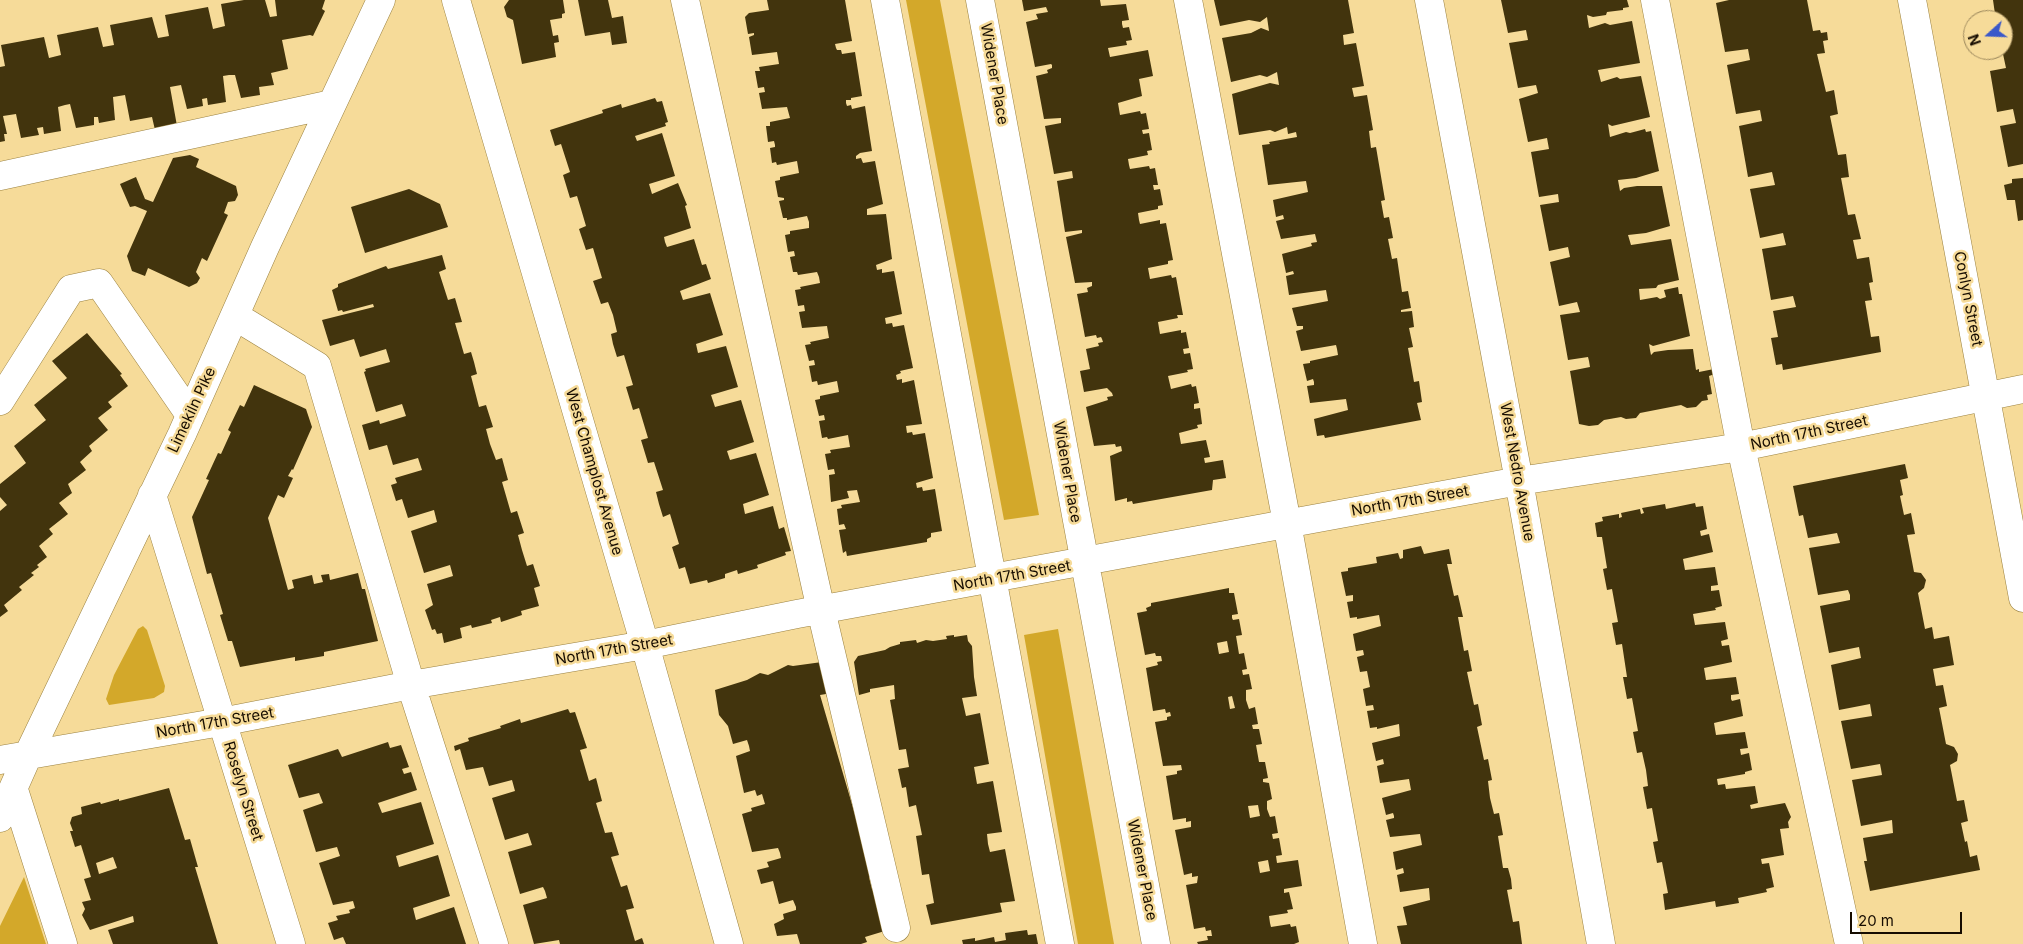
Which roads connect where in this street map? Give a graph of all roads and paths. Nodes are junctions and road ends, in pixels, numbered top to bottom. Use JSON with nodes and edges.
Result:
{"nodes":[{"id":1,"x":381,"y":0,"type":"edge"},
{"id":2,"x":456,"y":0,"type":"edge"},
{"id":3,"x":685,"y":0,"type":"edge"},
{"id":4,"x":884,"y":0,"type":"edge"},
{"id":5,"x":980,"y":0,"type":"edge"},
{"id":6,"x":1188,"y":0,"type":"edge"},
{"id":7,"x":1428,"y":0,"type":"edge"},
{"id":8,"x":1655,"y":0,"type":"edge"},
{"id":9,"x":1912,"y":0,"type":"edge"},
{"id":10,"x":332,"y":104,"type":"junction"},
{"id":11,"x":0,"y":176,"type":"edge"},
{"id":12,"x":235,"y":316,"type":"junction"},
{"id":13,"x":2023,"y":389,"type":"edge"},
{"id":14,"x":1986,"y":396,"type":"junction"},
{"id":15,"x":0,"y":401,"type":"edge"},
{"id":16,"x":190,"y":415,"type":"junction"},
{"id":17,"x":1741,"y":447,"type":"junction"},
{"id":18,"x":1519,"y":481,"type":"junction"},
{"id":19,"x":152,"y":495,"type":"junction"},
{"id":20,"x":1286,"y":523,"type":"junction"},
{"id":21,"x":1084,"y":563,"type":"junction"},
{"id":22,"x":993,"y":579,"type":"junction"},
{"id":23,"x":2023,"y":598,"type":"edge"},
{"id":24,"x":821,"y":610,"type":"junction"},
{"id":25,"x":645,"y":645,"type":"junction"},
{"id":26,"x":411,"y":685,"type":"junction"},
{"id":27,"x":221,"y":722,"type":"junction"},
{"id":28,"x":28,"y":755,"type":"junction"},
{"id":29,"x":0,"y":760,"type":"edge"},
{"id":30,"x":14,"y":790,"type":"junction"},
{"id":31,"x":0,"y":818,"type":"edge"},
{"id":32,"x":896,"y":928,"type":"dead end"},
{"id":33,"x":63,"y":944,"type":"edge"},
{"id":34,"x":291,"y":944,"type":"edge"},
{"id":35,"x":494,"y":944,"type":"edge"},
{"id":36,"x":729,"y":944,"type":"edge"},
{"id":37,"x":1060,"y":944,"type":"edge"},
{"id":38,"x":1156,"y":944,"type":"edge"},
{"id":39,"x":1363,"y":944,"type":"edge"},
{"id":40,"x":1601,"y":944,"type":"edge"},
{"id":41,"x":1849,"y":944,"type":"edge"}],
"edges":[{"from":1,"to":10,"type":"street","name":"Limekiln Pike"},
{"from":2,"to":25,"type":"street","name":"West Champlost Avenue"},
{"from":3,"to":24,"type":"street"},
{"from":4,"to":22,"type":"street"},
{"from":5,"to":21,"type":"street","name":"Widener Place"},
{"from":6,"to":20,"type":"street"},
{"from":7,"to":18,"type":"street","name":"West Nedro Avenue"},
{"from":8,"to":17,"type":"street"},
{"from":9,"to":14,"type":"street","name":"Conlyn Street"},
{"from":10,"to":11,"type":"street"},
{"from":10,"to":12,"type":"street","name":"Limekiln Pike"},
{"from":12,"to":16,"type":"street","name":"Limekiln Pike"},
{"from":12,"to":26,"type":"street"},
{"from":13,"to":14,"type":"street","name":"North 17th Street"},
{"from":14,"to":17,"type":"street","name":"North 17th Street"},
{"from":14,"to":23,"type":"street","name":"Conlyn Street"},
{"from":15,"to":16,"type":"street"},
{"from":16,"to":19,"type":"street","name":"Limekiln Pike"},
{"from":17,"to":18,"type":"street","name":"North 17th Street"},
{"from":17,"to":41,"type":"street"},
{"from":18,"to":20,"type":"street","name":"North 17th Street"},
{"from":18,"to":40,"type":"street","name":"West Nedro Avenue"},
{"from":19,"to":27,"type":"street","name":"Roselyn Street"},
{"from":19,"to":28,"type":"street","name":"Limekiln Pike"},
{"from":20,"to":21,"type":"street","name":"North 17th Street"},
{"from":20,"to":39,"type":"street"},
{"from":21,"to":22,"type":"street","name":"North 17th Street"},
{"from":21,"to":38,"type":"street","name":"Widener Place"},
{"from":22,"to":24,"type":"street","name":"North 17th Street"},
{"from":22,"to":37,"type":"street"},
{"from":24,"to":25,"type":"street","name":"North 17th Street"},
{"from":24,"to":32,"type":"street"},
{"from":25,"to":26,"type":"street","name":"North 17th Street"},
{"from":25,"to":36,"type":"street","name":"West Champlost Avenue"},
{"from":26,"to":27,"type":"street","name":"North 17th Street"},
{"from":26,"to":35,"type":"street"},
{"from":27,"to":28,"type":"street","name":"North 17th Street"},
{"from":27,"to":34,"type":"street","name":"Roselyn Street"},
{"from":28,"to":29,"type":"street","name":"North 17th Street"},
{"from":28,"to":30,"type":"street","name":"Limekiln Pike"},
{"from":30,"to":31,"type":"street","name":"Limekiln Pike"},
{"from":30,"to":33,"type":"street"}]}
